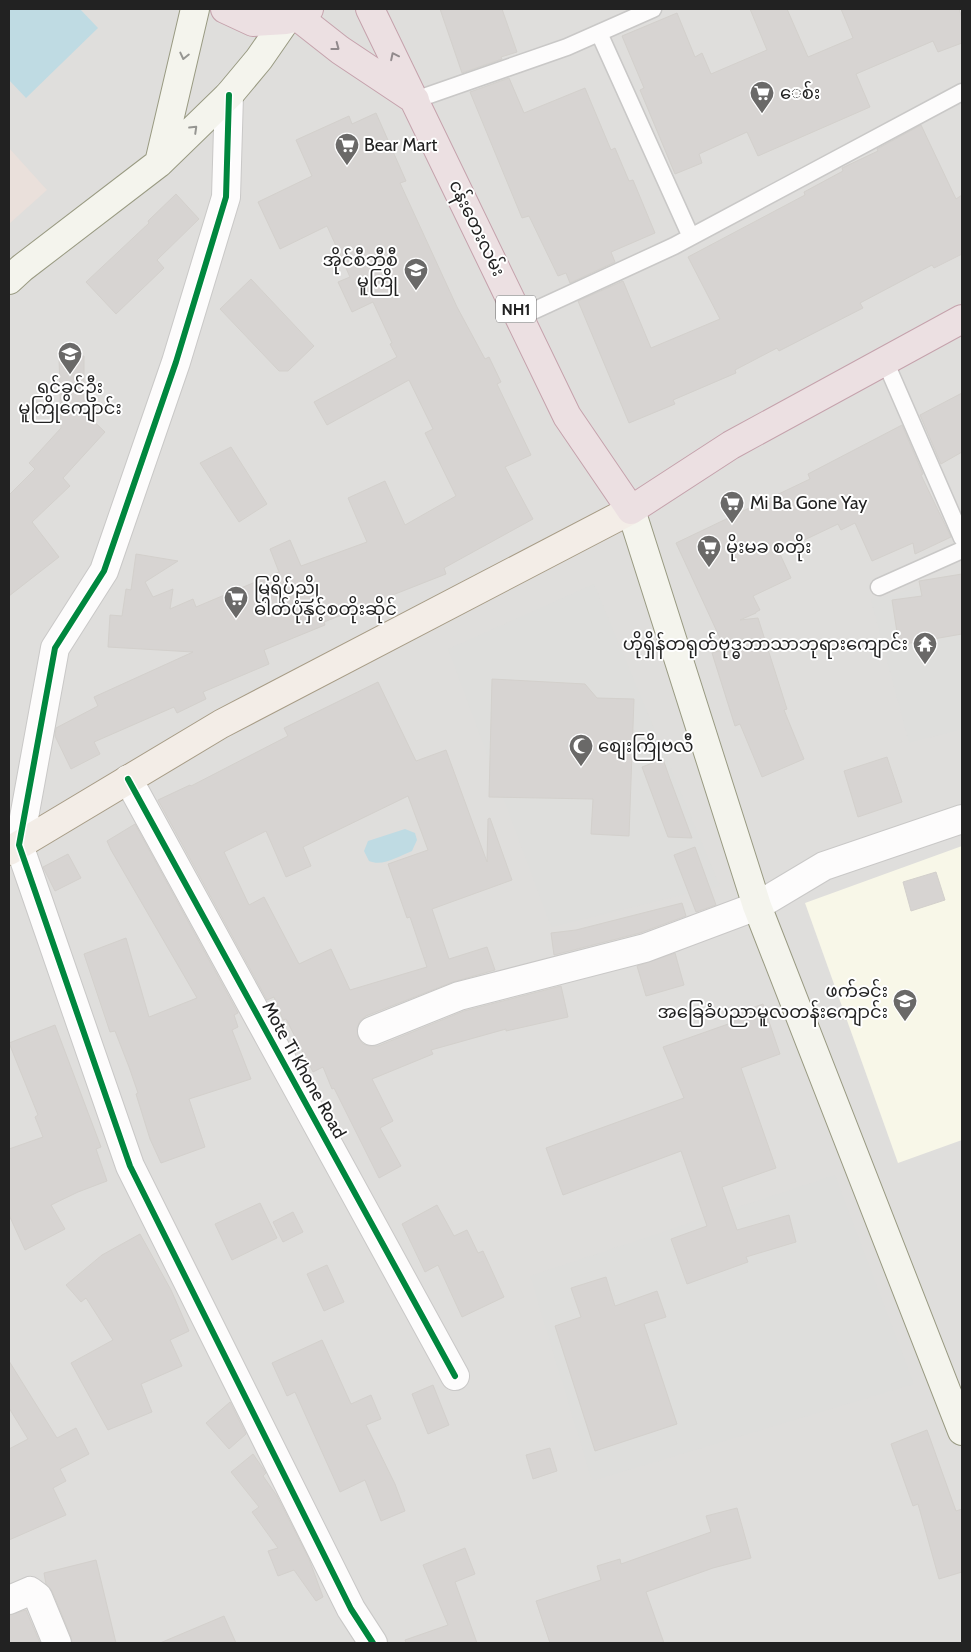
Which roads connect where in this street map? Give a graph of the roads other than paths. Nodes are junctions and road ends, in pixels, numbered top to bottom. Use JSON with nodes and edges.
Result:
{"nodes":[{"id":1,"x":195,"y":9,"type":"edge"},
{"id":2,"x":225,"y":9,"type":"edge"},
{"id":3,"x":370,"y":9,"type":"edge"},
{"id":4,"x":652,"y":9,"type":"edge"},
{"id":5,"x":298,"y":15,"type":"edge"},
{"id":6,"x":600,"y":33,"type":"junction"},
{"id":7,"x":962,"y":92,"type":"edge"},
{"id":8,"x":229,"y":94,"type":"junction"},
{"id":9,"x":416,"y":100,"type":"junction"},
{"id":10,"x":159,"y":163,"type":"junction"},
{"id":11,"x":691,"y":237,"type":"junction"},
{"id":12,"x":9,"y":280,"type":"edge"},
{"id":13,"x":520,"y":317,"type":"junction"},
{"id":14,"x":962,"y":318,"type":"edge"},
{"id":15,"x":885,"y":361,"type":"junction"},
{"id":16,"x":631,"y":510,"type":"junction"},
{"id":17,"x":962,"y":538,"type":"edge"},
{"id":18,"x":962,"y":550,"type":"edge"},
{"id":19,"x":879,"y":587,"type":"dead end"},
{"id":20,"x":128,"y":779,"type":"junction"},
{"id":21,"x":962,"y":819,"type":"edge"},
{"id":22,"x":14,"y":848,"type":"edge"},
{"id":23,"x":757,"y":906,"type":"junction"},
{"id":24,"x":372,"y":1030,"type":"dead end"},
{"id":25,"x":455,"y":1376,"type":"dead end"},
{"id":26,"x":962,"y":1431,"type":"edge"},
{"id":27,"x":9,"y":1600,"type":"edge"},
{"id":28,"x":57,"y":1643,"type":"edge"},
{"id":29,"x":373,"y":1643,"type":"edge"}],
"edges":[{"from":1,"to":10,"type":"main road","one_way":true},
{"from":2,"to":5,"type":"highway"},
{"from":9,"to":3,"type":"highway","name":"ငန်းတေးလမ်း","number":"NH1","one_way":true},
{"from":4,"to":6,"type":"lane"},
{"from":5,"to":8,"type":"main road"},
{"from":5,"to":9,"type":"highway","one_way":true},
{"from":6,"to":9,"type":"lane"},
{"from":6,"to":11,"type":"lane"},
{"from":7,"to":11,"type":"lane"},
{"from":10,"to":8,"type":"main road","one_way":true},
{"from":8,"to":22,"type":"street"},
{"from":9,"to":13,"type":"highway","name":"ငန်းတေးလမ်း","number":"NH1"},
{"from":10,"to":12,"type":"main road"},
{"from":11,"to":13,"type":"lane"},
{"from":13,"to":16,"type":"highway","name":"ငန်းတေးလမ်း","number":"NH1"},
{"from":14,"to":15,"type":"highway"},
{"from":15,"to":16,"type":"highway"},
{"from":15,"to":17,"type":"lane"},
{"from":16,"to":20,"type":"main road"},
{"from":16,"to":23,"type":"main road"},
{"from":18,"to":19,"type":"lane"},
{"from":20,"to":22,"type":"main road"},
{"from":20,"to":25,"type":"street","name":"Mote Ti Khone Road"},
{"from":21,"to":23,"type":"street"},
{"from":22,"to":29,"type":"street"},
{"from":23,"to":24,"type":"street"},
{"from":23,"to":26,"type":"main road"},
{"from":27,"to":28,"type":"street"}]}
